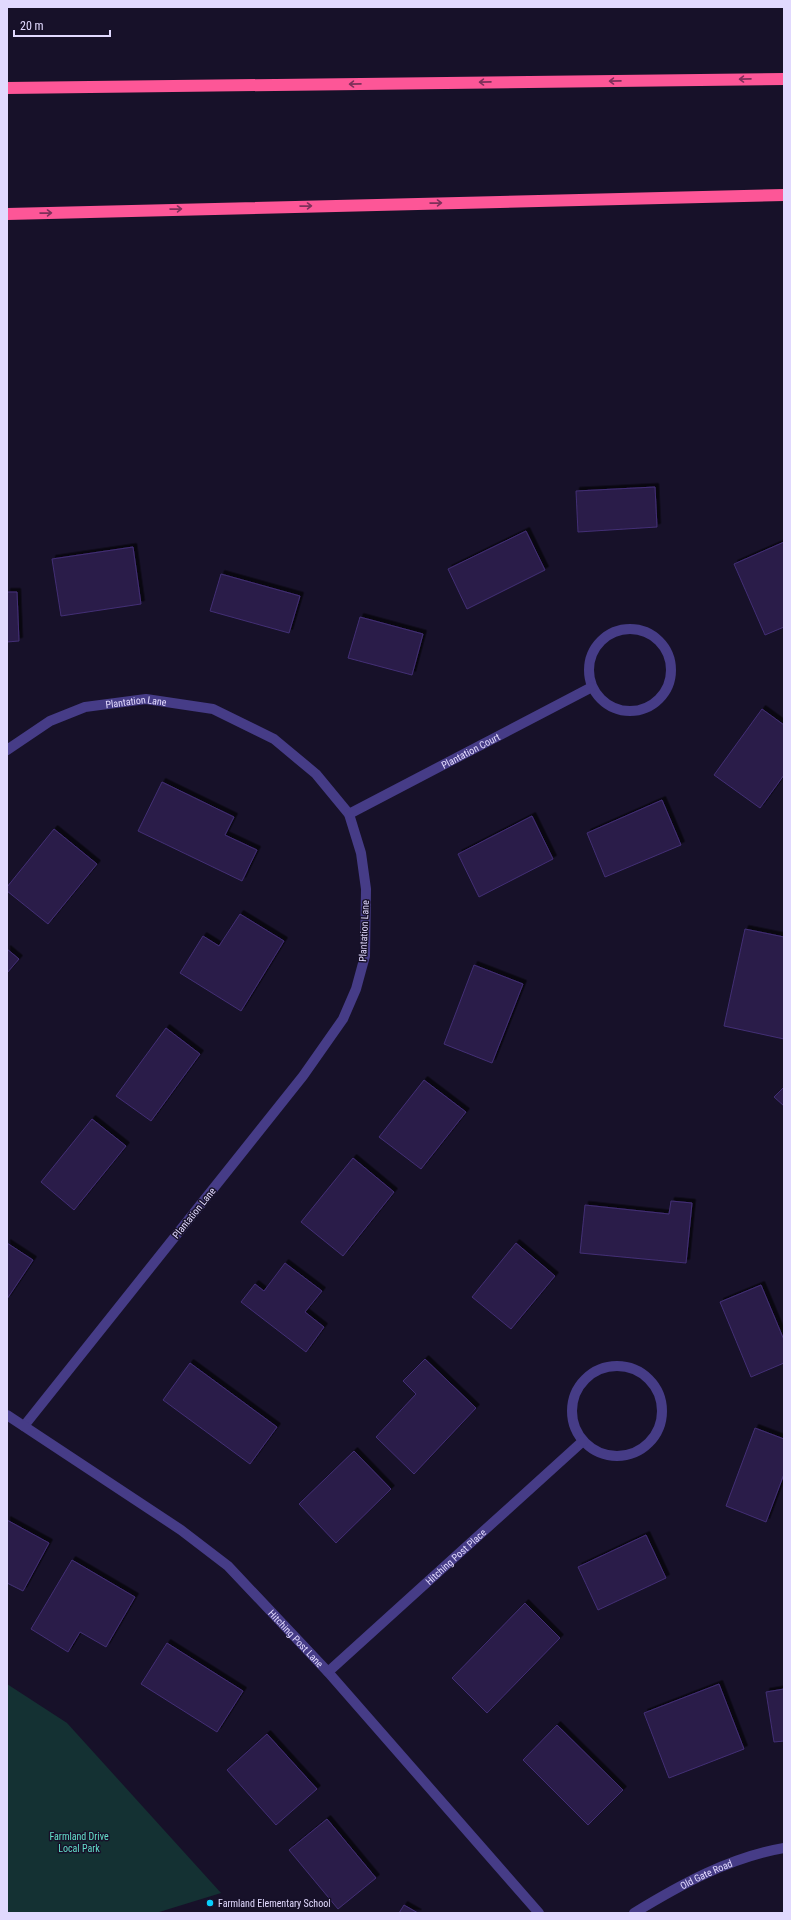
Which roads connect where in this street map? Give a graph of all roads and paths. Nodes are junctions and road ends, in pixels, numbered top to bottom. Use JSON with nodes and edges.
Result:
{"nodes":[{"id":1,"x":784,"y":79,"type":"edge"},
{"id":2,"x":7,"y":88,"type":"edge"},
{"id":3,"x":784,"y":195,"type":"edge"},
{"id":4,"x":7,"y":214,"type":"edge"},
{"id":5,"x":592,"y":687,"type":"junction"},
{"id":6,"x":7,"y":750,"type":"edge"},
{"id":7,"x":349,"y":814,"type":"junction"},
{"id":8,"x":7,"y":1415,"type":"edge"},
{"id":9,"x":24,"y":1426,"type":"junction"},
{"id":10,"x":583,"y":1441,"type":"junction"},
{"id":11,"x":328,"y":1672,"type":"junction"},
{"id":12,"x":784,"y":1848,"type":"edge"},
{"id":13,"x":540,"y":1913,"type":"edge"},
{"id":14,"x":634,"y":1913,"type":"edge"}],
"edges":[{"from":1,"to":2,"type":"highway","one_way":true},
{"from":4,"to":3,"type":"highway","one_way":true},
{"from":5,"to":5,"type":"street"},
{"from":5,"to":7,"type":"street","name":"Plantation Court"},
{"from":6,"to":7,"type":"street","name":"Plantation Lane"},
{"from":7,"to":9,"type":"street","name":"Plantation Lane"},
{"from":8,"to":9,"type":"street","name":"Hitching Post Lane"},
{"from":9,"to":11,"type":"street","name":"Hitching Post Lane"},
{"from":10,"to":10,"type":"street"},
{"from":10,"to":11,"type":"street","name":"Hitching Post Place"},
{"from":11,"to":13,"type":"street","name":"Hitching Post Lane"},
{"from":12,"to":14,"type":"street","name":"Old Gate Road"}]}
